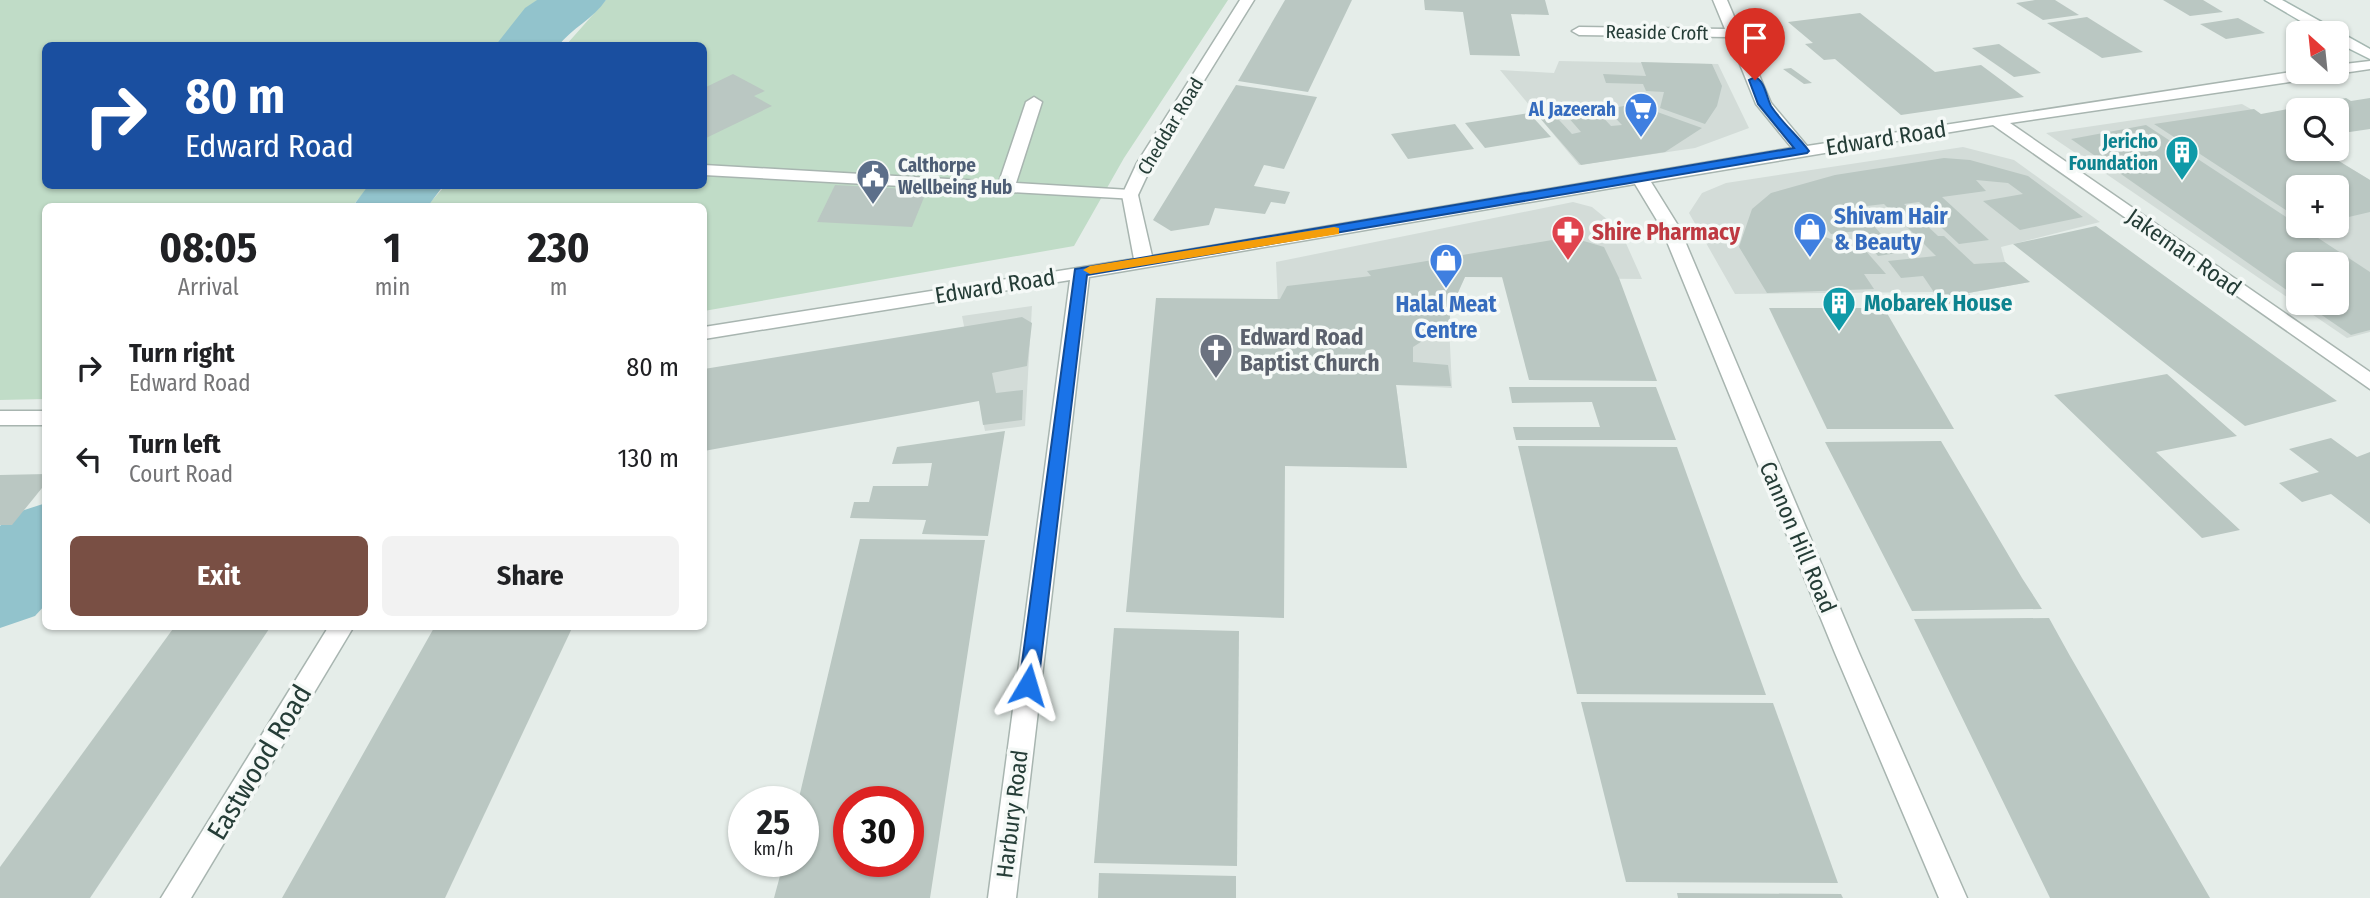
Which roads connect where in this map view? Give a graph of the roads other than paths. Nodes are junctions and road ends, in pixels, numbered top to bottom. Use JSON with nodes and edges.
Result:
{"nodes":[{"id":1,"x":1247,"y":0,"type":"edge"},
{"id":2,"x":1720,"y":0,"type":"edge"},
{"id":3,"x":2272,"y":0,"type":"edge"},
{"id":4,"x":2310,"y":21,"type":"edge"},
{"id":5,"x":1578,"y":31,"type":"dead end"},
{"id":6,"x":1735,"y":33,"type":"junction"},
{"id":7,"x":2349,"y":43,"type":"edge"},
{"id":8,"x":2370,"y":55,"type":"edge"},
{"id":9,"x":2370,"y":65,"type":"edge"},
{"id":10,"x":2349,"y":68,"type":"edge"},
{"id":11,"x":2286,"y":77,"type":"edge"},
{"id":12,"x":1034,"y":102,"type":"dead end"},
{"id":13,"x":1997,"y":121,"type":"junction"},
{"id":14,"x":1803,"y":151,"type":"junction"},
{"id":15,"x":707,"y":170,"type":"edge"},
{"id":16,"x":1640,"y":178,"type":"junction"},
{"id":17,"x":1006,"y":187,"type":"junction"},
{"id":18,"x":1130,"y":195,"type":"junction"},
{"id":19,"x":1144,"y":261,"type":"junction"},
{"id":20,"x":1080,"y":272,"type":"junction"},
{"id":21,"x":707,"y":333,"type":"edge"},
{"id":22,"x":2370,"y":382,"type":"edge"},
{"id":23,"x":0,"y":418,"type":"edge"},
{"id":24,"x":42,"y":418,"type":"edge"},
{"id":25,"x":340,"y":630,"type":"edge"},
{"id":26,"x":176,"y":898,"type":"edge"},
{"id":27,"x":1002,"y":898,"type":"edge"},
{"id":28,"x":1953,"y":898,"type":"edge"}],
"edges":[{"from":1,"to":18,"type":"street","name":"Cheddar Road"},
{"from":2,"to":6,"type":"street"},
{"from":3,"to":4,"type":"street"},
{"from":5,"to":6,"type":"street","name":"Reaside Croft"},
{"from":6,"to":14,"type":"street"},
{"from":7,"to":8,"type":"street"},
{"from":9,"to":10,"type":"street"},
{"from":11,"to":13,"type":"street","name":"Edward Road"},
{"from":12,"to":17,"type":"street"},
{"from":13,"to":14,"type":"street","name":"Edward Road"},
{"from":13,"to":22,"type":"street","name":"Jakeman Road"},
{"from":14,"to":16,"type":"street","name":"Edward Road"},
{"from":15,"to":17,"type":"street"},
{"from":16,"to":19,"type":"street","name":"Edward Road"},
{"from":16,"to":28,"type":"street","name":"Cannon Hill Road"},
{"from":17,"to":18,"type":"street"},
{"from":18,"to":19,"type":"street","name":"Cheddar Road"},
{"from":19,"to":20,"type":"street","name":"Edward Road"},
{"from":20,"to":21,"type":"street","name":"Edward Road"},
{"from":20,"to":27,"type":"street","name":"Harbury Road"},
{"from":23,"to":24,"type":"street"},
{"from":25,"to":26,"type":"street","name":"Eastwood Road"}]}
